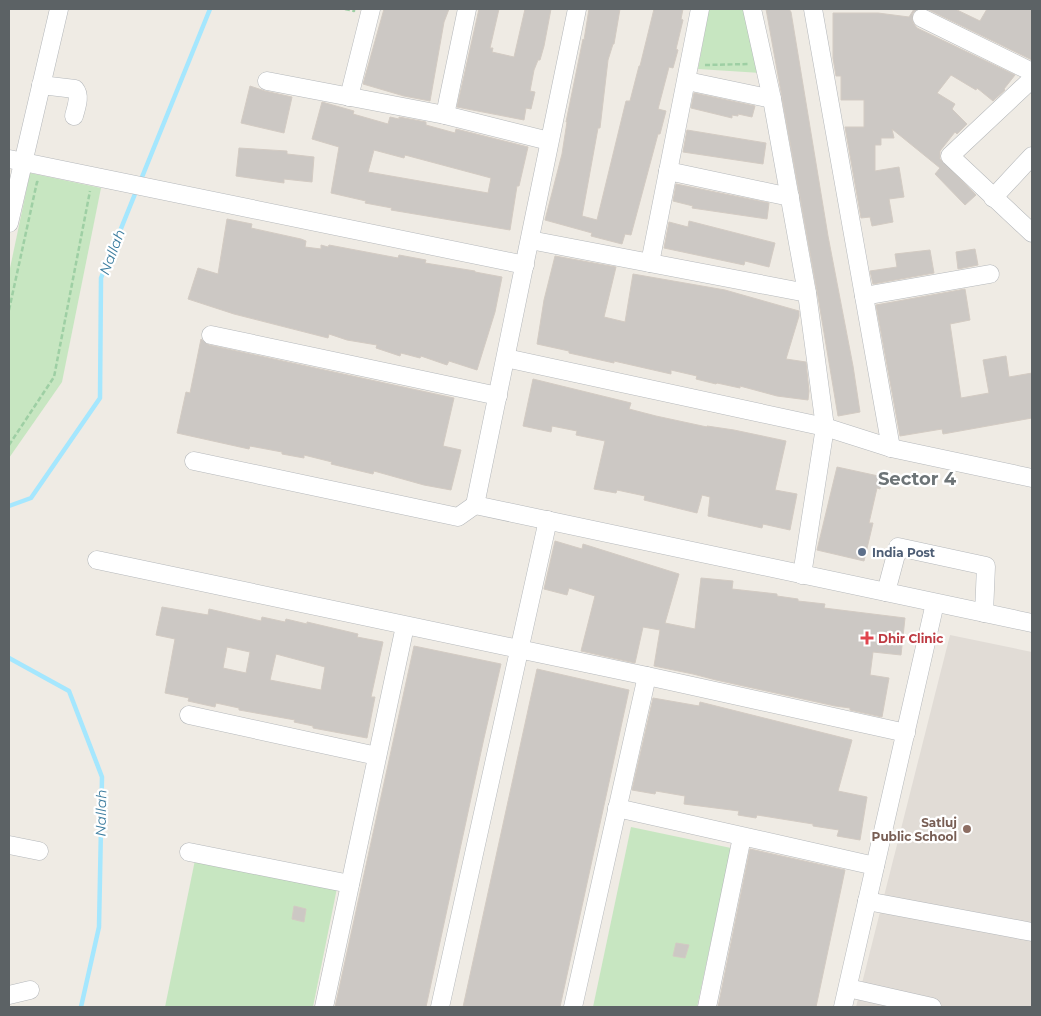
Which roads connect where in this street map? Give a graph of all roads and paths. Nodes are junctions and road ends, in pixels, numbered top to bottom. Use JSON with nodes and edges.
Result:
{"nodes":[{"id":1,"x":59,"y":9,"type":"edge"},
{"id":2,"x":346,"y":9,"type":"edge"},
{"id":3,"x":354,"y":9,"type":"edge"},
{"id":4,"x":371,"y":9,"type":"edge"},
{"id":5,"x":468,"y":9,"type":"edge"},
{"id":6,"x":577,"y":9,"type":"edge"},
{"id":7,"x":700,"y":9,"type":"edge"},
{"id":8,"x":752,"y":9,"type":"edge"},
{"id":9,"x":813,"y":9,"type":"edge"},
{"id":10,"x":922,"y":18,"type":"dead end"},
{"id":11,"x":756,"y":64,"type":"dead end"},
{"id":12,"x":705,"y":65,"type":"dead end"},
{"id":13,"x":1032,"y":72,"type":"edge"},
{"id":14,"x":1032,"y":79,"type":"edge"},
{"id":15,"x":267,"y":81,"type":"dead end"},
{"id":16,"x":687,"y":81,"type":"junction"},
{"id":17,"x":41,"y":85,"type":"junction"},
{"id":18,"x":349,"y":97,"type":"junction"},
{"id":19,"x":772,"y":99,"type":"junction"},
{"id":20,"x":445,"y":115,"type":"junction"},
{"id":21,"x":74,"y":116,"type":"dead end"},
{"id":22,"x":549,"y":141,"type":"junction"},
{"id":23,"x":1032,"y":156,"type":"edge"},
{"id":24,"x":16,"y":161,"type":"edge"},
{"id":25,"x":668,"y":171,"type":"junction"},
{"id":26,"x":46,"y":184,"type":"dead end"},
{"id":27,"x":82,"y":188,"type":"dead end"},
{"id":28,"x":790,"y":197,"type":"junction"},
{"id":29,"x":993,"y":198,"type":"junction"},
{"id":30,"x":9,"y":223,"type":"edge"},
{"id":31,"x":1032,"y":234,"type":"edge"},
{"id":32,"x":530,"y":240,"type":"junction"},
{"id":33,"x":650,"y":263,"type":"junction"},
{"id":34,"x":525,"y":265,"type":"junction"},
{"id":35,"x":990,"y":274,"type":"dead end"},
{"id":36,"x":807,"y":293,"type":"junction"},
{"id":37,"x":864,"y":296,"type":"junction"},
{"id":38,"x":9,"y":310,"type":"edge"},
{"id":39,"x":211,"y":335,"type":"dead end"},
{"id":40,"x":506,"y":358,"type":"junction"},
{"id":41,"x":498,"y":396,"type":"junction"},
{"id":42,"x":825,"y":427,"type":"junction"},
{"id":43,"x":9,"y":445,"type":"edge"},
{"id":44,"x":891,"y":448,"type":"junction"},
{"id":45,"x":194,"y":461,"type":"dead end"},
{"id":46,"x":1032,"y":478,"type":"edge"},
{"id":47,"x":475,"y":505,"type":"junction"},
{"id":48,"x":548,"y":520,"type":"junction"},
{"id":49,"x":97,"y":560,"type":"dead end"},
{"id":50,"x":802,"y":575,"type":"junction"},
{"id":51,"x":886,"y":592,"type":"junction"},
{"id":52,"x":935,"y":603,"type":"junction"},
{"id":53,"x":984,"y":613,"type":"junction"},
{"id":54,"x":1032,"y":623,"type":"edge"},
{"id":55,"x":405,"y":626,"type":"junction"},
{"id":56,"x":520,"y":650,"type":"junction"},
{"id":57,"x":647,"y":676,"type":"junction"},
{"id":58,"x":189,"y":715,"type":"dead end"},
{"id":59,"x":906,"y":733,"type":"junction"},
{"id":60,"x":377,"y":756,"type":"junction"},
{"id":61,"x":617,"y":808,"type":"junction"},
{"id":62,"x":742,"y":837,"type":"junction"},
{"id":63,"x":9,"y":845,"type":"edge"},
{"id":64,"x":39,"y":850,"type":"dead end"},
{"id":65,"x":189,"y":852,"type":"dead end"},
{"id":66,"x":875,"y":866,"type":"junction"},
{"id":67,"x":350,"y":884,"type":"junction"},
{"id":68,"x":867,"y":901,"type":"junction"},
{"id":69,"x":1032,"y":932,"type":"edge"},
{"id":70,"x":848,"y":988,"type":"junction"},
{"id":71,"x":30,"y":990,"type":"dead end"},
{"id":72,"x":9,"y":995,"type":"edge"},
{"id":73,"x":324,"y":1007,"type":"edge"},
{"id":74,"x":440,"y":1007,"type":"edge"},
{"id":75,"x":573,"y":1007,"type":"edge"},
{"id":76,"x":707,"y":1007,"type":"edge"},
{"id":77,"x":843,"y":1007,"type":"edge"},
{"id":78,"x":932,"y":1007,"type":"edge"}],
"edges":[{"from":1,"to":17,"type":"street"},
{"from":2,"to":3,"type":"path"},
{"from":4,"to":18,"type":"street"},
{"from":5,"to":20,"type":"street"},
{"from":6,"to":22,"type":"street"},
{"from":7,"to":16,"type":"street"},
{"from":8,"to":19,"type":"street"},
{"from":9,"to":37,"type":"street"},
{"from":10,"to":13,"type":"street"},
{"from":11,"to":12,"type":"path"},
{"from":14,"to":29,"type":"street"},
{"from":15,"to":18,"type":"street"},
{"from":16,"to":19,"type":"street"},
{"from":16,"to":25,"type":"street"},
{"from":17,"to":21,"type":"street"},
{"from":17,"to":24,"type":"street"},
{"from":18,"to":20,"type":"street"},
{"from":19,"to":28,"type":"street"},
{"from":20,"to":22,"type":"street"},
{"from":22,"to":32,"type":"street"},
{"from":23,"to":29,"type":"street"},
{"from":24,"to":30,"type":"street"},
{"from":24,"to":34,"type":"street"},
{"from":25,"to":28,"type":"street"},
{"from":25,"to":33,"type":"street"},
{"from":26,"to":38,"type":"path"},
{"from":27,"to":43,"type":"path"},
{"from":28,"to":36,"type":"street"},
{"from":29,"to":31,"type":"street"},
{"from":32,"to":33,"type":"street"},
{"from":32,"to":34,"type":"street"},
{"from":33,"to":36,"type":"street"},
{"from":34,"to":40,"type":"street"},
{"from":35,"to":37,"type":"street"},
{"from":36,"to":42,"type":"street"},
{"from":37,"to":44,"type":"street"},
{"from":39,"to":41,"type":"street"},
{"from":40,"to":41,"type":"street"},
{"from":40,"to":42,"type":"street"},
{"from":41,"to":47,"type":"street"},
{"from":42,"to":44,"type":"street"},
{"from":42,"to":50,"type":"street"},
{"from":44,"to":46,"type":"street"},
{"from":45,"to":47,"type":"street"},
{"from":47,"to":48,"type":"street"},
{"from":48,"to":50,"type":"street"},
{"from":48,"to":56,"type":"street"},
{"from":49,"to":55,"type":"street"},
{"from":50,"to":51,"type":"street"},
{"from":51,"to":52,"type":"street"},
{"from":51,"to":53,"type":"street"},
{"from":52,"to":53,"type":"street"},
{"from":52,"to":59,"type":"street"},
{"from":53,"to":54,"type":"street"},
{"from":55,"to":56,"type":"street"},
{"from":55,"to":60,"type":"street"},
{"from":56,"to":57,"type":"street"},
{"from":56,"to":74,"type":"street"},
{"from":57,"to":59,"type":"street"},
{"from":57,"to":61,"type":"street"},
{"from":58,"to":60,"type":"street"},
{"from":59,"to":66,"type":"street"},
{"from":60,"to":67,"type":"street"},
{"from":61,"to":62,"type":"street"},
{"from":61,"to":75,"type":"street"},
{"from":62,"to":66,"type":"street"},
{"from":62,"to":76,"type":"street"},
{"from":63,"to":64,"type":"street"},
{"from":65,"to":67,"type":"street"},
{"from":66,"to":68,"type":"street"},
{"from":67,"to":73,"type":"street"},
{"from":68,"to":69,"type":"street"},
{"from":68,"to":70,"type":"street"},
{"from":70,"to":77,"type":"street"},
{"from":70,"to":78,"type":"street"},
{"from":71,"to":72,"type":"street"}]}
